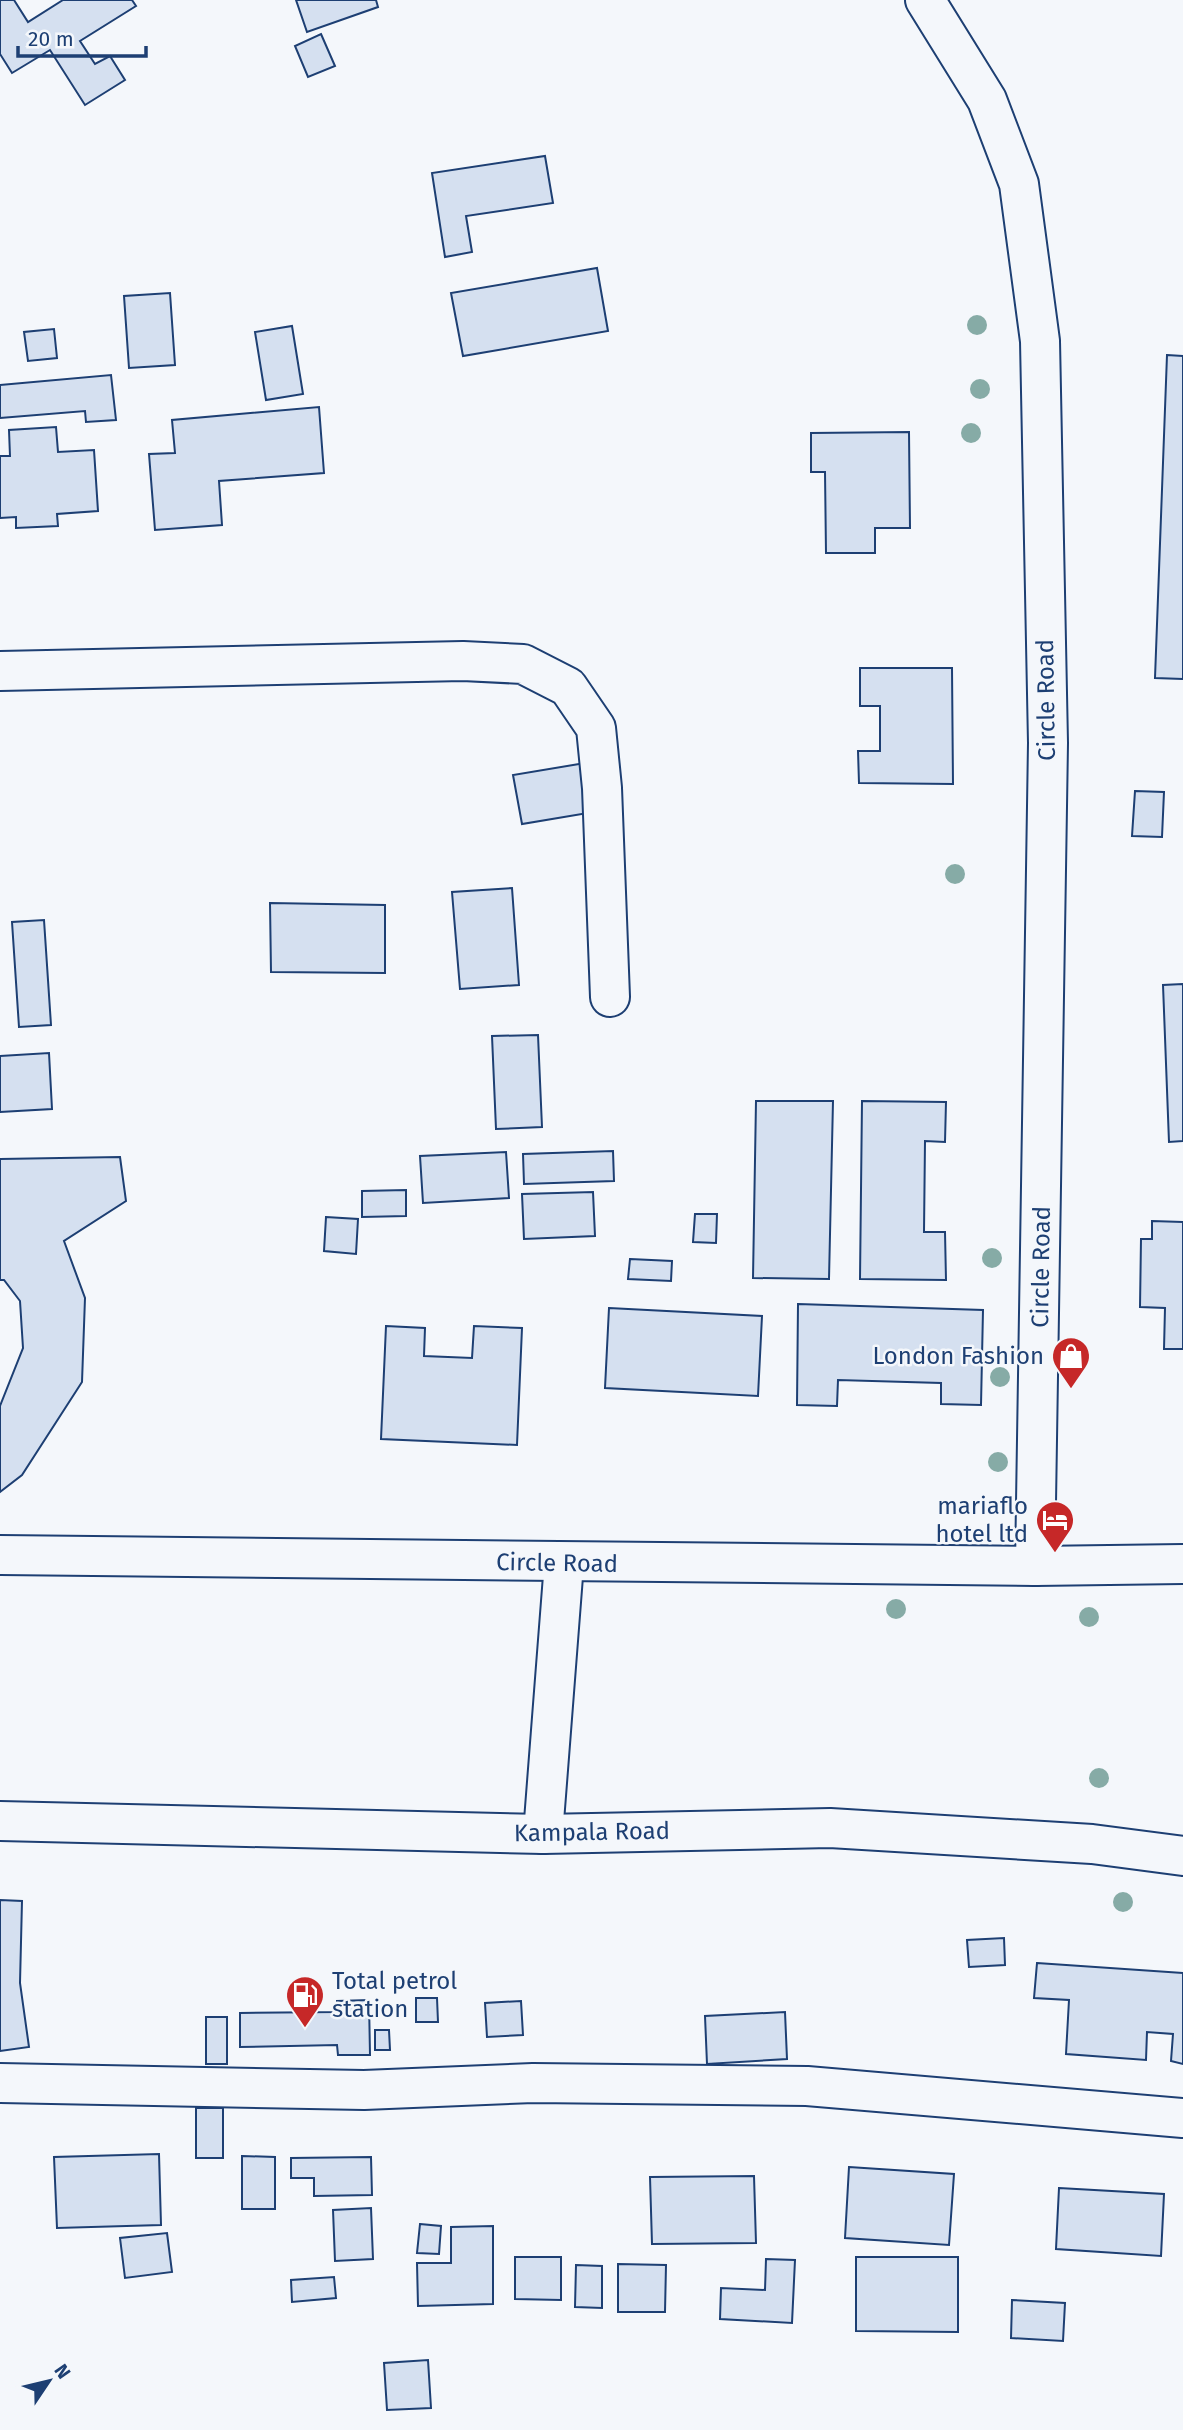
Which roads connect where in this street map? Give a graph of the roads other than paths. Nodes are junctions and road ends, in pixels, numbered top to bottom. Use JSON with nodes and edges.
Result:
{"nodes":[{"id":1,"x":925,"y":0,"type":"edge"},
{"id":2,"x":0,"y":671,"type":"edge"},
{"id":3,"x":610,"y":997,"type":"dead end"},
{"id":4,"x":0,"y":1555,"type":"edge"},
{"id":5,"x":564,"y":1563,"type":"junction"},
{"id":6,"x":1183,"y":1564,"type":"edge"},
{"id":7,"x":1035,"y":1566,"type":"junction"},
{"id":8,"x":0,"y":1821,"type":"edge"},
{"id":9,"x":543,"y":1834,"type":"junction"},
{"id":10,"x":1183,"y":1856,"type":"edge"},
{"id":11,"x":0,"y":2083,"type":"edge"},
{"id":12,"x":1183,"y":2118,"type":"edge"}],
"edges":[{"from":1,"to":7,"type":"street","name":"Circle Road"},
{"from":2,"to":3,"type":"street"},
{"from":4,"to":5,"type":"street","name":"Circle Road"},
{"from":5,"to":7,"type":"street","name":"Circle Road"},
{"from":5,"to":9,"type":"street"},
{"from":6,"to":7,"type":"street"},
{"from":8,"to":9,"type":"street","name":"Kampala Road"},
{"from":9,"to":10,"type":"street","name":"Kampala Road"},
{"from":11,"to":12,"type":"street"}]}
